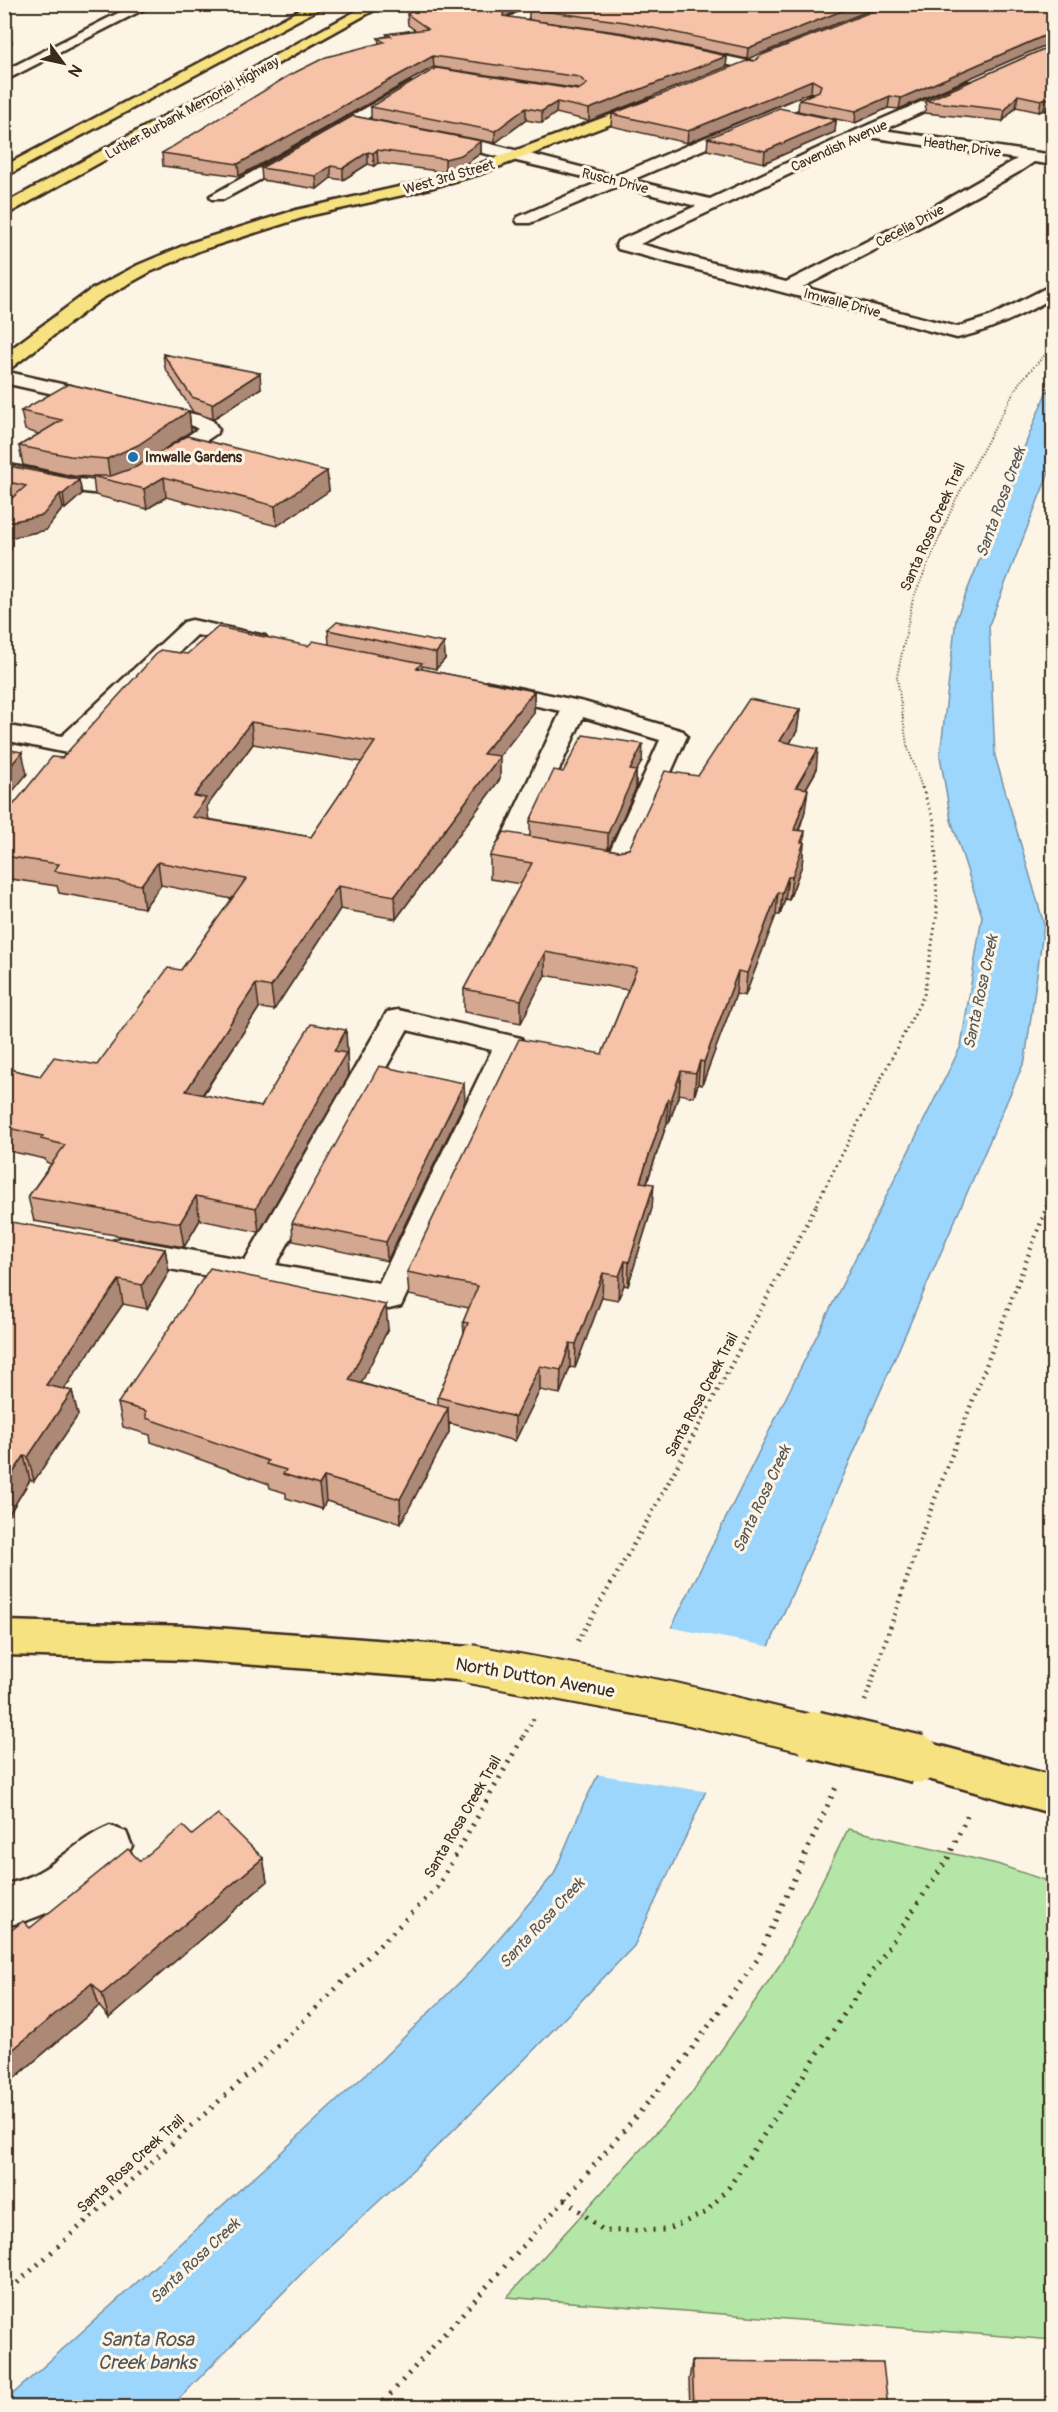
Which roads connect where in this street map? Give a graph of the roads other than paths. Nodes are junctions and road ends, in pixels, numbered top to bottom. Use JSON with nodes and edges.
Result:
{"nodes":[{"id":1,"x":148,"y":4,"type":"edge"},
{"id":2,"x":322,"y":4,"type":"edge"},
{"id":3,"x":379,"y":4,"type":"edge"},
{"id":4,"x":543,"y":4,"type":"edge"},
{"id":5,"x":555,"y":29,"type":"edge"},
{"id":6,"x":668,"y":48,"type":"edge"},
{"id":7,"x":757,"y":64,"type":"joint"},
{"id":8,"x":730,"y":74,"type":"edge"},
{"id":9,"x":4,"y":77,"type":"edge"},
{"id":10,"x":424,"y":79,"type":"edge"},
{"id":11,"x":980,"y":81,"type":"edge"},
{"id":12,"x":667,"y":98,"type":"edge"},
{"id":13,"x":811,"y":98,"type":"edge"},
{"id":14,"x":777,"y":113,"type":"junction"},
{"id":15,"x":800,"y":118,"type":"edge"},
{"id":16,"x":352,"y":122,"type":"junction"},
{"id":17,"x":375,"y":126,"type":"edge"},
{"id":18,"x":846,"y":128,"type":"edge"},
{"id":19,"x":870,"y":133,"type":"junction"},
{"id":20,"x":420,"y":135,"type":"edge"},
{"id":21,"x":518,"y":156,"type":"junction"},
{"id":22,"x":1030,"y":157,"type":"junction"},
{"id":23,"x":1053,"y":160,"type":"edge"},
{"id":24,"x":4,"y":172,"type":"edge"},
{"id":25,"x":614,"y":182,"type":"junction"},
{"id":26,"x":219,"y":196,"type":"dead end"},
{"id":27,"x":713,"y":205,"type":"junction"},
{"id":28,"x":4,"y":211,"type":"edge"},
{"id":29,"x":524,"y":220,"type":"dead end"},
{"id":30,"x":624,"y":245,"type":"joint"},
{"id":31,"x":786,"y":289,"type":"junction"},
{"id":32,"x":1053,"y":289,"type":"edge"},
{"id":33,"x":4,"y":364,"type":"edge"},
{"id":34,"x":4,"y":377,"type":"edge"},
{"id":35,"x":4,"y":470,"type":"edge"},
{"id":36,"x":274,"y":644,"type":"edge"},
{"id":37,"x":471,"y":685,"type":"edge"},
{"id":38,"x":575,"y":707,"type":"junction"},
{"id":39,"x":4,"y":732,"type":"edge"},
{"id":40,"x":96,"y":1245,"type":"edge"},
{"id":41,"x":255,"y":1273,"type":"junction"},
{"id":42,"x":4,"y":1638,"type":"edge"},
{"id":43,"x":1053,"y":1795,"type":"edge"},
{"id":44,"x":110,"y":1846,"type":"dead end"},
{"id":45,"x":4,"y":1905,"type":"edge"}],
"edges":[{"from":1,"to":9,"type":"street"},
{"from":2,"to":24,"type":"main road","name":"Luther Burbank Memorial Highway"},
{"from":3,"to":28,"type":"main road","name":"Luther Burbank Memorial Highway"},
{"from":4,"to":5,"type":"street"},
{"from":6,"to":7,"type":"street"},
{"from":7,"to":8,"type":"main road"},
{"from":10,"to":16,"type":"street"},
{"from":11,"to":19,"type":"street","name":"Cavendish Avenue"},
{"from":12,"to":21,"type":"main road","name":"West 3rd Street"},
{"from":13,"to":14,"type":"street"},
{"from":14,"to":15,"type":"street"},
{"from":14,"to":25,"type":"street"},
{"from":16,"to":17,"type":"street"},
{"from":16,"to":26,"type":"street"},
{"from":18,"to":19,"type":"street","name":"Heather Drive"},
{"from":19,"to":22,"type":"street","name":"Heather Drive"},
{"from":19,"to":27,"type":"street","name":"Cavendish Avenue"},
{"from":20,"to":21,"type":"street","name":"Rusch Drive"},
{"from":21,"to":25,"type":"street","name":"Rusch Drive"},
{"from":21,"to":33,"type":"main road","name":"West 3rd Street"},
{"from":22,"to":23,"type":"street","name":"Heather Drive"},
{"from":22,"to":31,"type":"street","name":"Cecelia Drive"},
{"from":25,"to":27,"type":"street","name":"Rusch Drive"},
{"from":25,"to":29,"type":"street"},
{"from":27,"to":30,"type":"street","name":"Cavendish Avenue"},
{"from":30,"to":31,"type":"street","name":"Imwalle Drive"},
{"from":31,"to":32,"type":"street","name":"Imwalle Drive"},
{"from":34,"to":35,"type":"street"},
{"from":36,"to":39,"type":"street"},
{"from":37,"to":38,"type":"street"},
{"from":38,"to":38,"type":"street"},
{"from":40,"to":41,"type":"street"},
{"from":41,"to":41,"type":"street"},
{"from":42,"to":43,"type":"main road","name":"North Dutton Avenue","bridge":true},
{"from":44,"to":45,"type":"street"}]}
